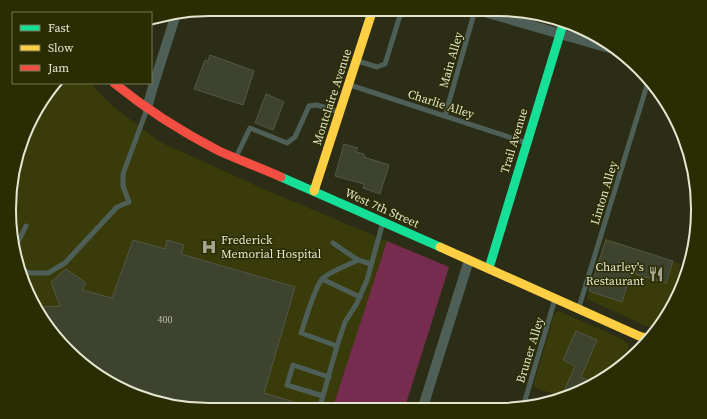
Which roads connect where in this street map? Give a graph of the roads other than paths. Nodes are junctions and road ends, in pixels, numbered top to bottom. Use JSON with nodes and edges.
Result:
{"nodes":[{"id":1,"x":371,"y":16,"type":"edge"},
{"id":2,"x":400,"y":16,"type":"edge"},
{"id":3,"x":473,"y":16,"type":"edge"},
{"id":4,"x":495,"y":16,"type":"edge"},
{"id":5,"x":174,"y":20,"type":"edge"},
{"id":6,"x":562,"y":27,"type":"edge"},
{"id":7,"x":560,"y":35,"type":"junction"},
{"id":8,"x":600,"y":46,"type":"edge"},
{"id":9,"x":357,"y":60,"type":"junction"},
{"id":10,"x":115,"y":84,"type":"edge"},
{"id":11,"x":349,"y":85,"type":"junction"},
{"id":12,"x":647,"y":87,"type":"edge"},
{"id":13,"x":147,"y":108,"type":"junction"},
{"id":14,"x":340,"y":112,"type":"junction"},
{"id":15,"x":445,"y":116,"type":"junction"},
{"id":16,"x":527,"y":143,"type":"junction"},
{"id":17,"x":236,"y":158,"type":"junction"},
{"id":18,"x":314,"y":191,"type":"junction"},
{"id":19,"x":383,"y":222,"type":"junction"},
{"id":20,"x":26,"y":226,"type":"dead end"},
{"id":21,"x":19,"y":240,"type":"edge"},
{"id":22,"x":333,"y":243,"type":"dead end"},
{"id":23,"x":358,"y":260,"type":"junction"},
{"id":24,"x":469,"y":260,"type":"junction"},
{"id":25,"x":371,"y":264,"type":"junction"},
{"id":26,"x":489,"y":268,"type":"junction"},
{"id":27,"x":26,"y":272,"type":"edge"},
{"id":28,"x":322,"y":279,"type":"junction"},
{"id":29,"x":360,"y":297,"type":"junction"},
{"id":30,"x":555,"y":298,"type":"junction"},
{"id":31,"x":578,"y":309,"type":"junction"},
{"id":32,"x":643,"y":337,"type":"edge"},
{"id":33,"x":337,"y":346,"type":"junction"},
{"id":34,"x":329,"y":377,"type":"junction"},
{"id":35,"x":323,"y":396,"type":"junction"},
{"id":36,"x":525,"y":401,"type":"edge"},
{"id":37,"x":322,"y":403,"type":"edge"},
{"id":38,"x":424,"y":403,"type":"edge"}],
"edges":[{"from":1,"to":9,"type":"main road","name":"Montclaire Avenue"},
{"from":2,"to":9,"type":"lane"},
{"from":3,"to":15,"type":"lane","name":"Main Alley"},
{"from":4,"to":7,"type":"street"},
{"from":5,"to":13,"type":"street"},
{"from":6,"to":7,"type":"main road","name":"Trail Avenue"},
{"from":7,"to":8,"type":"street"},
{"from":7,"to":16,"type":"main road","name":"Trail Avenue"},
{"from":9,"to":11,"type":"main road","name":"Montclaire Avenue"},
{"from":10,"to":13,"type":"main road","name":"West 7th Street"},
{"from":11,"to":14,"type":"main road","name":"Montclaire Avenue"},
{"from":11,"to":15,"type":"lane","name":"Charlie Alley"},
{"from":12,"to":31,"type":"lane","name":"Linton Alley"},
{"from":13,"to":17,"type":"main road","name":"West 7th Street"},
{"from":13,"to":27,"type":"lane"},
{"from":14,"to":17,"type":"lane"},
{"from":14,"to":18,"type":"main road","name":"Montclaire Avenue"},
{"from":15,"to":16,"type":"lane","name":"Charlie Alley"},
{"from":16,"to":26,"type":"main road","name":"Trail Avenue"},
{"from":17,"to":18,"type":"main road","name":"West 7th Street"},
{"from":18,"to":19,"type":"main road","name":"West 7th Street"},
{"from":19,"to":24,"type":"main road","name":"West 7th Street"},
{"from":19,"to":25,"type":"lane"},
{"from":20,"to":21,"type":"lane"},
{"from":22,"to":23,"type":"lane"},
{"from":23,"to":25,"type":"lane"},
{"from":23,"to":28,"type":"lane"},
{"from":24,"to":26,"type":"main road","name":"West 7th Street"},
{"from":24,"to":38,"type":"street"},
{"from":25,"to":29,"type":"lane"},
{"from":26,"to":30,"type":"main road","name":"West 7th Street"},
{"from":28,"to":29,"type":"lane"},
{"from":28,"to":33,"type":"lane"},
{"from":29,"to":33,"type":"lane"},
{"from":30,"to":31,"type":"main road","name":"West 7th Street"},
{"from":30,"to":36,"type":"lane","name":"Bruner Alley"},
{"from":31,"to":32,"type":"main road","name":"West 7th Street"},
{"from":33,"to":34,"type":"lane"},
{"from":34,"to":35,"type":"lane"},
{"from":34,"to":35,"type":"lane"},
{"from":35,"to":37,"type":"lane"}]}
